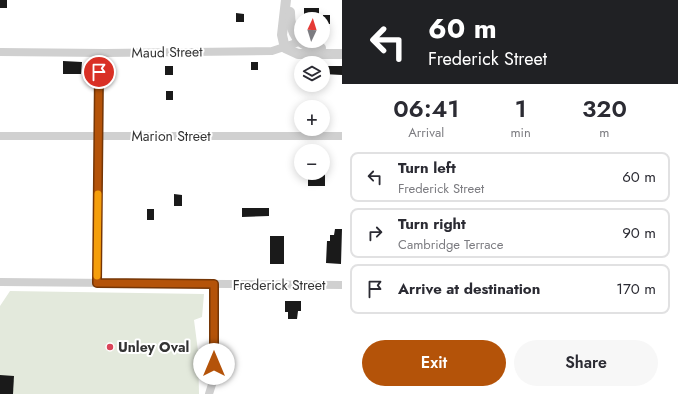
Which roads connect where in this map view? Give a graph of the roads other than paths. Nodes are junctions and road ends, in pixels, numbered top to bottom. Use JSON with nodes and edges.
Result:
{"nodes":[{"id":1,"x":288,"y":0,"type":"edge"},
{"id":2,"x":294,"y":36,"type":"edge"},
{"id":3,"x":294,"y":44,"type":"edge"},
{"id":4,"x":285,"y":48,"type":"junction"},
{"id":5,"x":330,"y":48,"type":"edge"},
{"id":6,"x":342,"y":48,"type":"edge"},
{"id":7,"x":0,"y":52,"type":"edge"},
{"id":8,"x":342,"y":54,"type":"edge"},
{"id":9,"x":99,"y":72,"type":"dead end"},
{"id":10,"x":0,"y":136,"type":"edge"},
{"id":11,"x":98,"y":136,"type":"junction"},
{"id":12,"x":342,"y":136,"type":"edge"},
{"id":13,"x":0,"y":282,"type":"edge"},
{"id":14,"x":97,"y":283,"type":"junction"},
{"id":15,"x":214,"y":284,"type":"junction"},
{"id":16,"x":342,"y":285,"type":"edge"},
{"id":17,"x":209,"y":394,"type":"edge"}],
"edges":[{"from":1,"to":2,"type":"street"},
{"from":1,"to":4,"type":"street"},
{"from":3,"to":4,"type":"street","name":"Maud Street"},
{"from":4,"to":7,"type":"street","name":"Maud Street"},
{"from":4,"to":8,"type":"street","name":"Maud Street"},
{"from":5,"to":6,"type":"street"},
{"from":9,"to":11,"type":"street"},
{"from":10,"to":11,"type":"street","name":"Marion Street"},
{"from":11,"to":12,"type":"street","name":"Marion Street"},
{"from":11,"to":14,"type":"street"},
{"from":13,"to":14,"type":"street","name":"Frederick Street"},
{"from":14,"to":15,"type":"street","name":"Frederick Street"},
{"from":15,"to":16,"type":"street","name":"Frederick Street"},
{"from":15,"to":17,"type":"street"}]}
